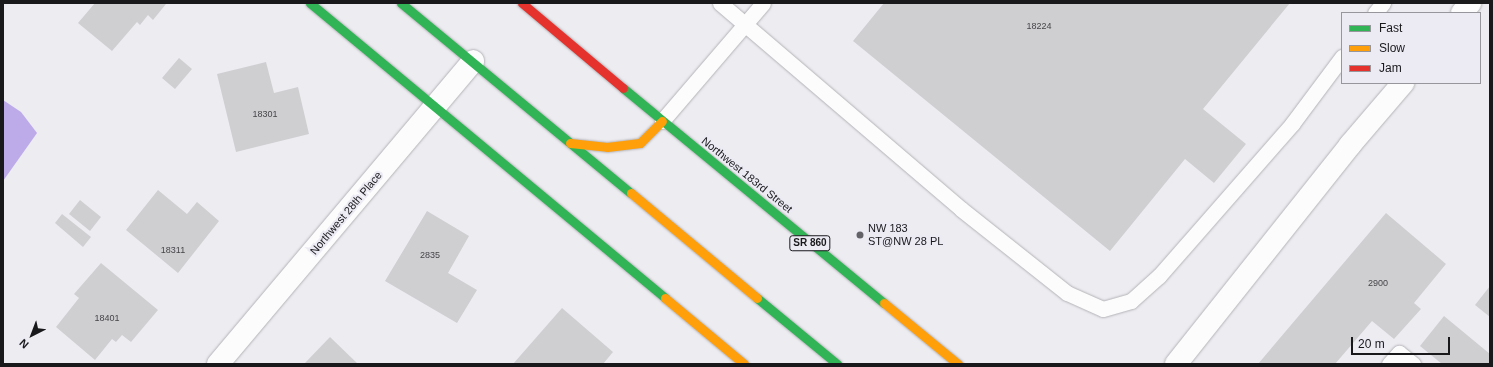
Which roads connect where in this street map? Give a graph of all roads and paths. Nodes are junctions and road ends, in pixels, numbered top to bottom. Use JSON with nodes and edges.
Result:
{"nodes":[{"id":1,"x":310,"y":3,"type":"edge"},
{"id":2,"x":401,"y":3,"type":"edge"},
{"id":3,"x":522,"y":3,"type":"edge"},
{"id":4,"x":720,"y":3,"type":"edge"},
{"id":5,"x":763,"y":3,"type":"edge"},
{"id":6,"x":1383,"y":3,"type":"edge"},
{"id":7,"x":1470,"y":3,"type":"edge"},
{"id":8,"x":1376,"y":12,"type":"edge"},
{"id":9,"x":1463,"y":12,"type":"edge"},
{"id":10,"x":745,"y":24,"type":"junction"},
{"id":11,"x":1341,"y":58,"type":"edge"},
{"id":12,"x":474,"y":61,"type":"junction"},
{"id":13,"x":1401,"y":84,"type":"edge"},
{"id":14,"x":435,"y":108,"type":"junction"},
{"id":15,"x":662,"y":121,"type":"junction"},
{"id":16,"x":570,"y":143,"type":"junction"},
{"id":17,"x":218,"y":364,"type":"edge"},
{"id":18,"x":744,"y":364,"type":"edge"},
{"id":19,"x":837,"y":364,"type":"edge"},
{"id":20,"x":958,"y":364,"type":"edge"},
{"id":21,"x":1176,"y":364,"type":"edge"},
{"id":22,"x":1389,"y":364,"type":"edge"},
{"id":23,"x":1413,"y":364,"type":"edge"}],
"edges":[{"from":1,"to":14,"type":"main road"},
{"from":2,"to":12,"type":"main road"},
{"from":3,"to":15,"type":"main road","name":"Northwest 183rd Street","number":"SR 860"},
{"from":4,"to":10,"type":"lane"},
{"from":5,"to":10,"type":"lane"},
{"from":6,"to":8,"type":"lane"},
{"from":7,"to":9,"type":"street"},
{"from":10,"to":11,"type":"lane"},
{"from":10,"to":15,"type":"lane"},
{"from":12,"to":14,"type":"street","name":"Northwest 28th Place"},
{"from":12,"to":16,"type":"main road"},
{"from":13,"to":21,"type":"street"},
{"from":14,"to":17,"type":"street","name":"Northwest 28th Place"},
{"from":14,"to":18,"type":"main road"},
{"from":15,"to":16,"type":"main road"},
{"from":15,"to":20,"type":"main road","name":"Northwest 183rd Street","number":"SR 860"},
{"from":16,"to":19,"type":"main road"},
{"from":22,"to":23,"type":"lane"}]}
